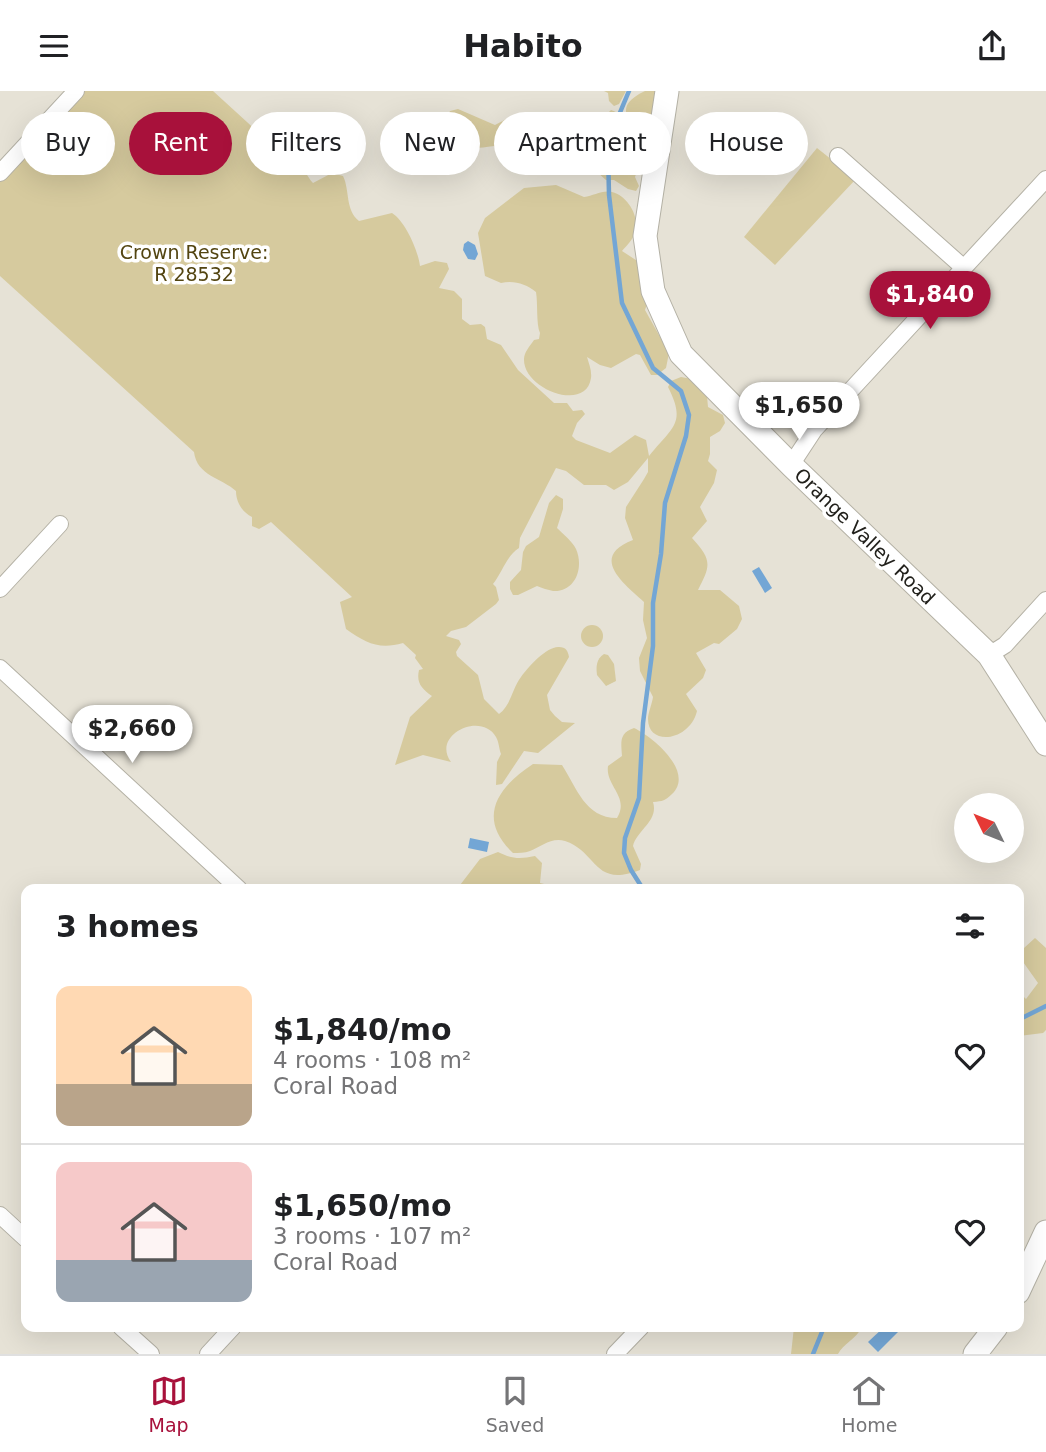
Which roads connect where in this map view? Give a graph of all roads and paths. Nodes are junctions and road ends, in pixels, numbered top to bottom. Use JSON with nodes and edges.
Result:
{"nodes":[{"id":1,"x":76,"y":91,"type":"edge"},
{"id":2,"x":667,"y":91,"type":"edge"},
{"id":3,"x":838,"y":156,"type":"dead end"},
{"id":4,"x":0,"y":173,"type":"edge"},
{"id":5,"x":1046,"y":179,"type":"edge"},
{"id":6,"x":964,"y":268,"type":"junction"},
{"id":7,"x":791,"y":465,"type":"junction"},
{"id":8,"x":60,"y":524,"type":"dead end"},
{"id":9,"x":0,"y":589,"type":"edge"},
{"id":10,"x":1046,"y":600,"type":"edge"},
{"id":11,"x":989,"y":655,"type":"junction"},
{"id":12,"x":0,"y":668,"type":"edge"},
{"id":13,"x":1046,"y":744,"type":"edge"},
{"id":14,"x":234,"y":884,"type":"edge"},
{"id":15,"x":0,"y":1215,"type":"edge"},
{"id":16,"x":1046,"y":1232,"type":"edge"},
{"id":17,"x":21,"y":1234,"type":"edge"},
{"id":18,"x":1024,"y":1279,"type":"edge"},
{"id":19,"x":127,"y":1332,"type":"edge"},
{"id":20,"x":228,"y":1332,"type":"edge"},
{"id":21,"x":636,"y":1332,"type":"edge"},
{"id":22,"x":992,"y":1332,"type":"edge"},
{"id":23,"x":151,"y":1354,"type":"edge"},
{"id":24,"x":208,"y":1354,"type":"edge"},
{"id":25,"x":615,"y":1354,"type":"edge"},
{"id":26,"x":975,"y":1354,"type":"edge"}],
"edges":[{"from":1,"to":4,"type":"street"},
{"from":2,"to":7,"type":"street","name":"Orange Valley Road"},
{"from":3,"to":6,"type":"street"},
{"from":5,"to":6,"type":"street"},
{"from":6,"to":7,"type":"street"},
{"from":7,"to":11,"type":"street","name":"Orange Valley Road"},
{"from":8,"to":9,"type":"street"},
{"from":10,"to":11,"type":"street"},
{"from":11,"to":13,"type":"street","name":"Orange Valley Road"},
{"from":12,"to":14,"type":"street"},
{"from":15,"to":17,"type":"street"},
{"from":16,"to":18,"type":"street"},
{"from":19,"to":23,"type":"street"},
{"from":20,"to":24,"type":"street"},
{"from":21,"to":25,"type":"street"},
{"from":22,"to":26,"type":"street"}]}
